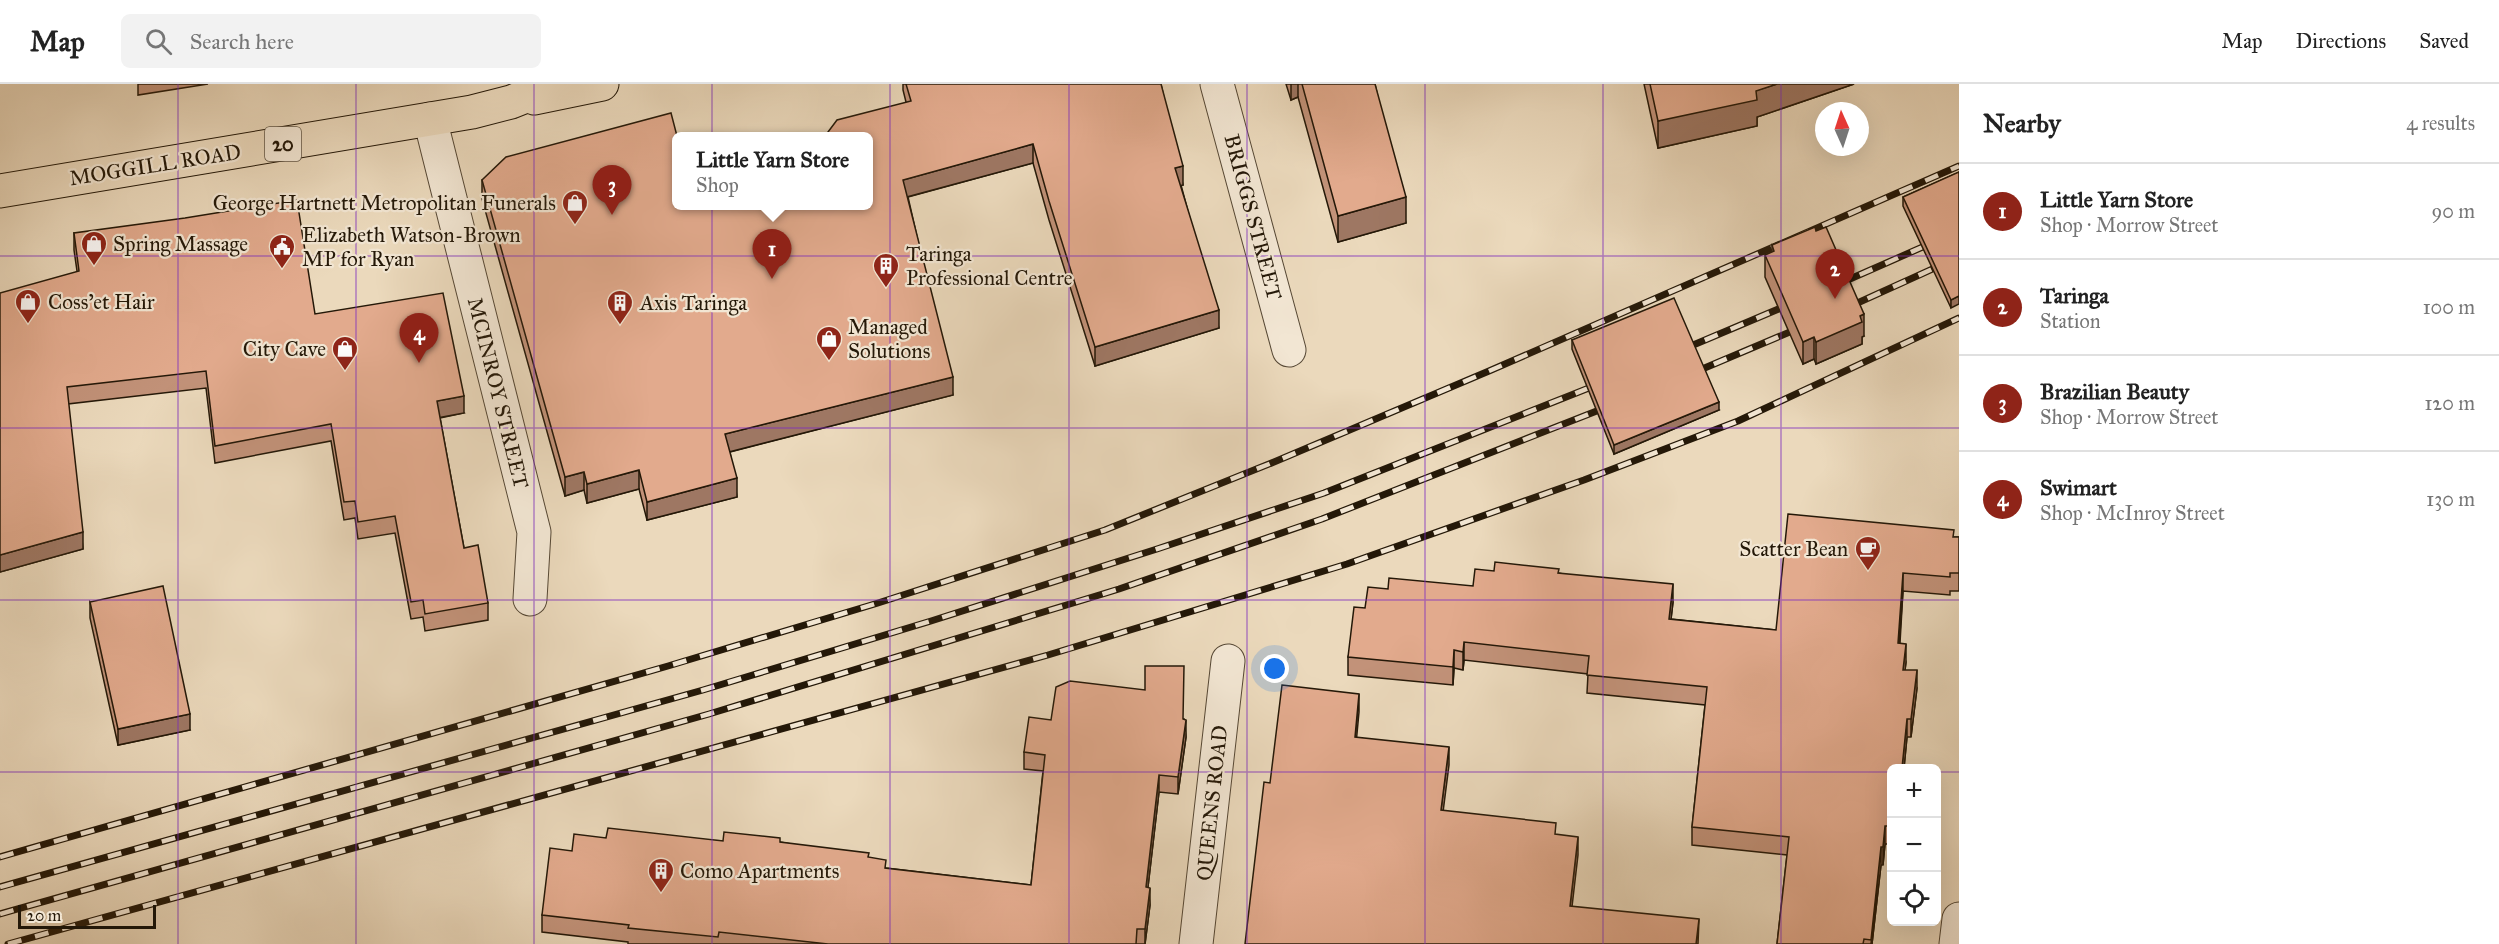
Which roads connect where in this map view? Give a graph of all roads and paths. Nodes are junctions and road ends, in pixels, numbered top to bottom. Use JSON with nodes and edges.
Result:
{"nodes":[{"id":1,"x":555,"y":84,"type":"edge"},
{"id":2,"x":602,"y":84,"type":"edge"},
{"id":3,"x":1217,"y":84,"type":"edge"},
{"id":4,"x":511,"y":102,"type":"junction"},
{"id":5,"x":430,"y":119,"type":"junction"},
{"id":6,"x":0,"y":191,"type":"edge"},
{"id":7,"x":1289,"y":350,"type":"dead end"},
{"id":8,"x":531,"y":599,"type":"dead end"},
{"id":9,"x":1228,"y":661,"type":"dead end"},
{"id":10,"x":1959,"y":919,"type":"edge"},
{"id":11,"x":1196,"y":944,"type":"edge"},
{"id":12,"x":1956,"y":944,"type":"edge"}],
"edges":[{"from":1,"to":4,"type":"highway","name":"MOGGILL ROAD","number":"20"},
{"from":2,"to":4,"type":"highway","number":"20"},
{"from":3,"to":7,"type":"street","name":"BRIGGS STREET"},
{"from":4,"to":5,"type":"highway","name":"MOGGILL ROAD","number":"20"},
{"from":5,"to":6,"type":"highway","name":"MOGGILL ROAD","number":"20"},
{"from":5,"to":8,"type":"street","name":"MCINROY STREET"},
{"from":9,"to":11,"type":"street","name":"QUEENS ROAD"},
{"from":10,"to":12,"type":"street"}]}
